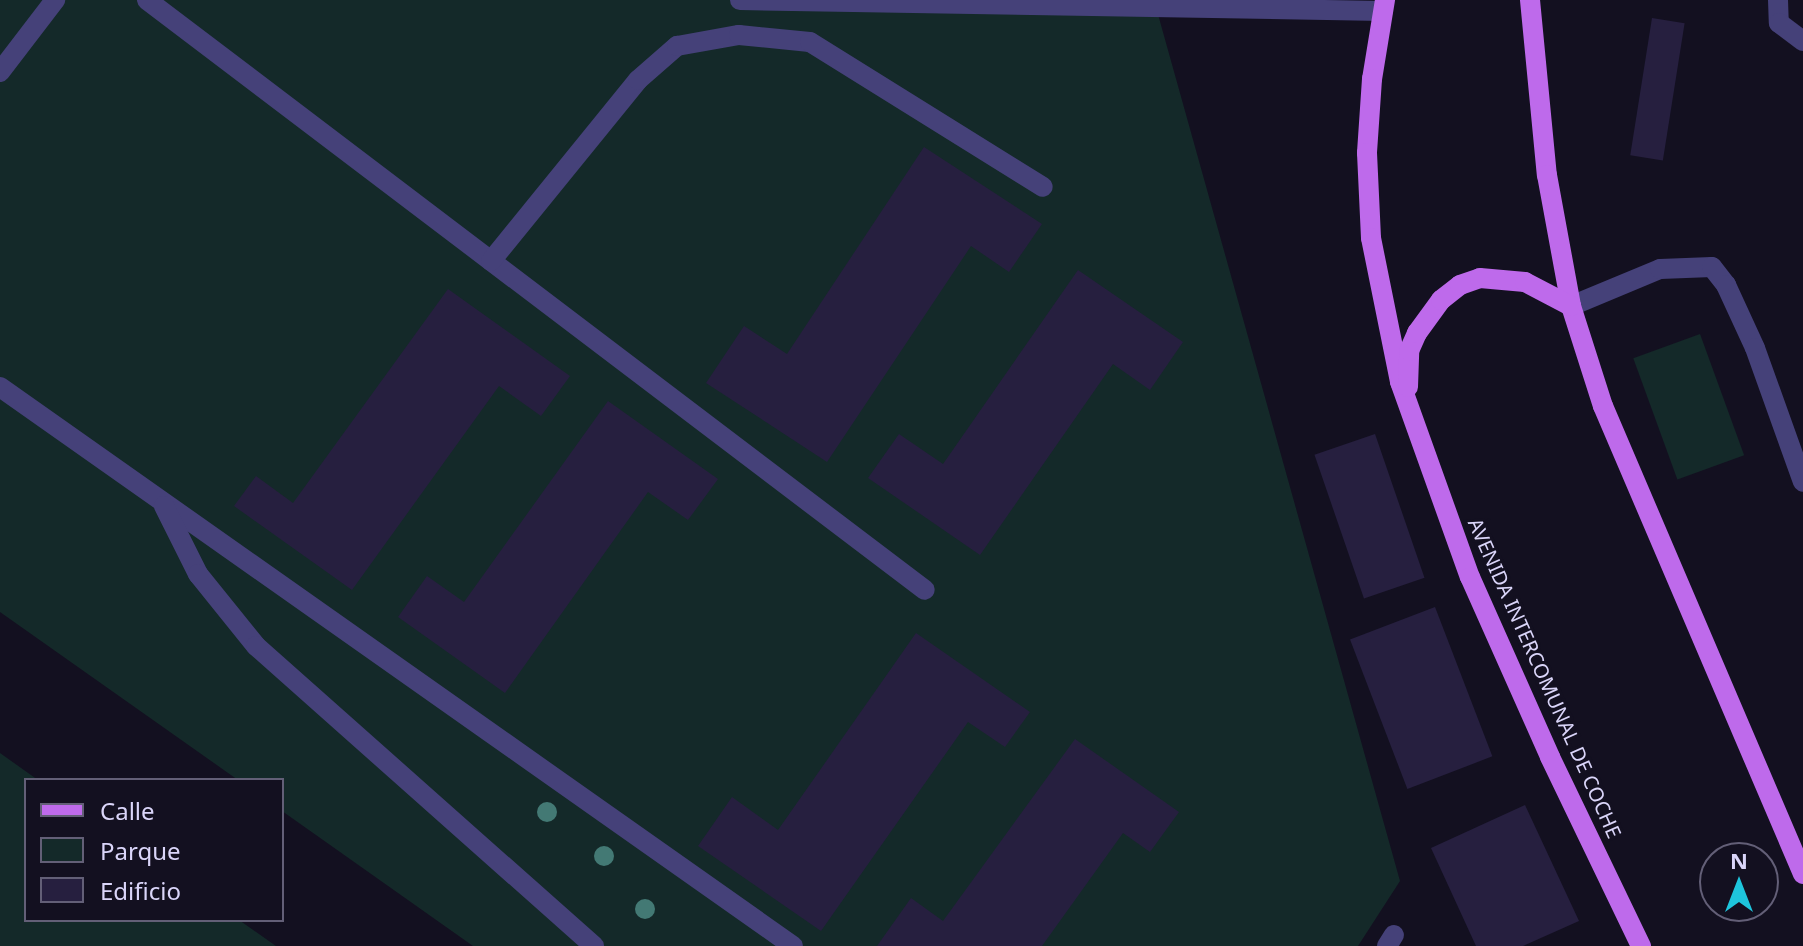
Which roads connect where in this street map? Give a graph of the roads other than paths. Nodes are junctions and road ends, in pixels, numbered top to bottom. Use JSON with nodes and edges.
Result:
{"nodes":[{"id":1,"x":55,"y":0,"type":"edge"},
{"id":2,"x":147,"y":0,"type":"edge"},
{"id":3,"x":740,"y":0,"type":"edge"},
{"id":4,"x":1778,"y":0,"type":"edge"},
{"id":5,"x":1529,"y":3,"type":"edge"},
{"id":6,"x":1384,"y":5,"type":"edge"},
{"id":7,"x":1803,"y":41,"type":"edge"},
{"id":8,"x":0,"y":72,"type":"edge"},
{"id":9,"x":1043,"y":187,"type":"dead end"},
{"id":10,"x":491,"y":261,"type":"junction"},
{"id":11,"x":1571,"y":306,"type":"junction"},
{"id":12,"x":0,"y":387,"type":"edge"},
{"id":13,"x":1408,"y":405,"type":"junction"},
{"id":14,"x":1803,"y":482,"type":"edge"},
{"id":15,"x":162,"y":503,"type":"junction"},
{"id":16,"x":925,"y":590,"type":"dead end"},
{"id":17,"x":1803,"y":874,"type":"edge"},
{"id":18,"x":594,"y":946,"type":"edge"},
{"id":19,"x":793,"y":946,"type":"edge"},
{"id":20,"x":1641,"y":946,"type":"edge"}],
"edges":[{"from":1,"to":8,"type":"street"},
{"from":2,"to":10,"type":"street"},
{"from":3,"to":6,"type":"street"},
{"from":4,"to":7,"type":"street"},
{"from":5,"to":11,"type":"main road"},
{"from":6,"to":13,"type":"main road","name":"AVENIDA INTERCOMUNAL DE COCHE"},
{"from":9,"to":10,"type":"street"},
{"from":10,"to":16,"type":"street"},
{"from":11,"to":13,"type":"main road"},
{"from":11,"to":14,"type":"street"},
{"from":11,"to":17,"type":"main road"},
{"from":12,"to":15,"type":"street"},
{"from":13,"to":20,"type":"main road","name":"AVENIDA INTERCOMUNAL DE COCHE"},
{"from":15,"to":18,"type":"street"},
{"from":15,"to":19,"type":"street"}]}
